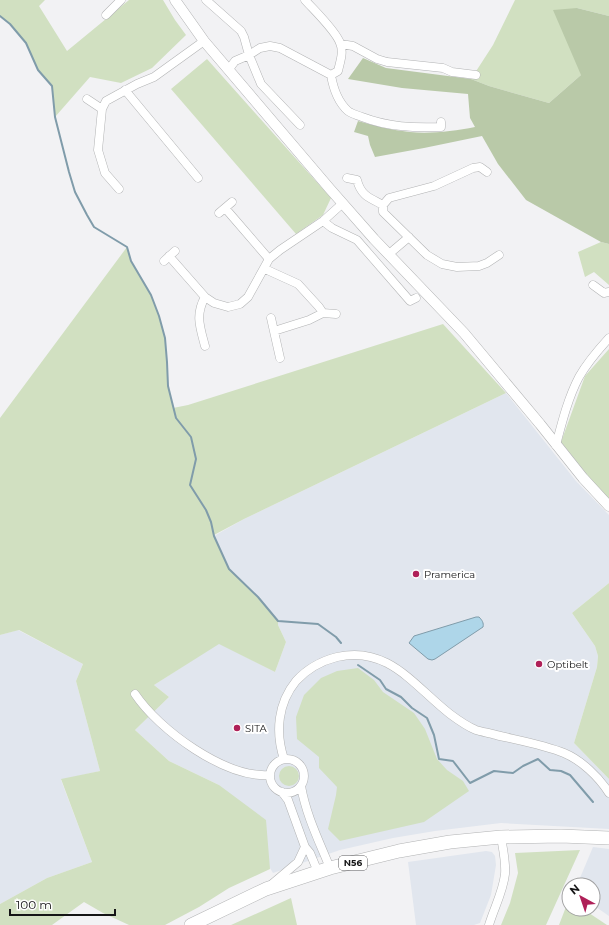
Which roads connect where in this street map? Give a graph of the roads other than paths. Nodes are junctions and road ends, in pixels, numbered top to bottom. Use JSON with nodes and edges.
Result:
{"nodes":[{"id":1,"x":121,"y":0,"type":"edge"},
{"id":2,"x":175,"y":0,"type":"edge"},
{"id":3,"x":206,"y":0,"type":"edge"},
{"id":4,"x":305,"y":0,"type":"edge"},
{"id":5,"x":106,"y":15,"type":"dead end"},
{"id":6,"x":204,"y":41,"type":"junction"},
{"id":7,"x":340,"y":44,"type":"junction"},
{"id":8,"x":249,"y":55,"type":"junction"},
{"id":9,"x":229,"y":69,"type":"junction"},
{"id":10,"x":331,"y":75,"type":"junction"},
{"id":11,"x":476,"y":75,"type":"dead end"},
{"id":12,"x":125,"y":90,"type":"junction"},
{"id":13,"x":87,"y":99,"type":"dead end"},
{"id":14,"x":102,"y":109,"type":"junction"},
{"id":15,"x":441,"y":122,"type":"dead end"},
{"id":16,"x":300,"y":125,"type":"dead end"},
{"id":17,"x":487,"y":172,"type":"dead end"},
{"id":18,"x":198,"y":178,"type":"dead end"},
{"id":19,"x":347,"y":178,"type":"dead end"},
{"id":20,"x":119,"y":189,"type":"dead end"},
{"id":21,"x":232,"y":202,"type":"dead end"},
{"id":22,"x":343,"y":203,"type":"junction"},
{"id":23,"x":383,"y":205,"type":"junction"},
{"id":24,"x":323,"y":221,"type":"junction"},
{"id":25,"x":409,"y":237,"type":"junction"},
{"id":26,"x":389,"y":254,"type":"junction"},
{"id":27,"x":499,"y":255,"type":"dead end"},
{"id":28,"x":169,"y":256,"type":"dead end"},
{"id":29,"x":270,"y":259,"type":"junction"},
{"id":30,"x":440,"y":263,"type":"junction"},
{"id":31,"x":265,"y":269,"type":"junction"},
{"id":32,"x":436,"y":272,"type":"dead end"},
{"id":33,"x":593,"y":285,"type":"dead end"},
{"id":34,"x":609,"y":292,"type":"edge"},
{"id":35,"x":205,"y":297,"type":"junction"},
{"id":36,"x":416,"y":298,"type":"dead end"},
{"id":37,"x":323,"y":312,"type":"junction"},
{"id":38,"x":336,"y":314,"type":"dead end"},
{"id":39,"x":271,"y":318,"type":"dead end"},
{"id":40,"x":274,"y":331,"type":"junction"},
{"id":41,"x":609,"y":338,"type":"edge"},
{"id":42,"x":205,"y":346,"type":"dead end"},
{"id":43,"x":280,"y":358,"type":"dead end"},
{"id":44,"x":556,"y":445,"type":"junction"},
{"id":45,"x":609,"y":506,"type":"edge"},
{"id":46,"x":135,"y":694,"type":"dead end"},
{"id":47,"x":284,"y":759,"type":"junction"},
{"id":48,"x":270,"y":775,"type":"junction"},
{"id":49,"x":301,"y":786,"type":"junction"},
{"id":50,"x":282,"y":792,"type":"junction"},
{"id":51,"x":609,"y":792,"type":"edge"},
{"id":52,"x":501,"y":837,"type":"junction"},
{"id":53,"x":609,"y":838,"type":"edge"},
{"id":54,"x":305,"y":847,"type":"junction"},
{"id":55,"x":330,"y":868,"type":"junction"},
{"id":56,"x":318,"y":872,"type":"junction"},
{"id":57,"x":266,"y":889,"type":"junction"},
{"id":58,"x":191,"y":925,"type":"edge"},
{"id":59,"x":488,"y":925,"type":"edge"}],
"edges":[{"from":1,"to":5,"type":"street"},
{"from":2,"to":6,"type":"street"},
{"from":3,"to":8,"type":"street"},
{"from":4,"to":7,"type":"street"},
{"from":6,"to":9,"type":"street"},
{"from":6,"to":12,"type":"street"},
{"from":7,"to":10,"type":"street"},
{"from":7,"to":11,"type":"street"},
{"from":8,"to":9,"type":"street"},
{"from":8,"to":10,"type":"street"},
{"from":8,"to":16,"type":"street"},
{"from":9,"to":22,"type":"street"},
{"from":10,"to":15,"type":"street"},
{"from":12,"to":14,"type":"street"},
{"from":12,"to":18,"type":"street"},
{"from":13,"to":14,"type":"street"},
{"from":14,"to":20,"type":"street"},
{"from":17,"to":23,"type":"street"},
{"from":19,"to":23,"type":"street"},
{"from":21,"to":29,"type":"street"},
{"from":22,"to":24,"type":"street"},
{"from":22,"to":26,"type":"street"},
{"from":23,"to":25,"type":"street"},
{"from":24,"to":29,"type":"street"},
{"from":24,"to":36,"type":"street"},
{"from":25,"to":26,"type":"street"},
{"from":25,"to":30,"type":"street"},
{"from":26,"to":44,"type":"street"},
{"from":27,"to":30,"type":"street"},
{"from":28,"to":35,"type":"street"},
{"from":29,"to":31,"type":"street"},
{"from":30,"to":32,"type":"street"},
{"from":31,"to":35,"type":"street"},
{"from":31,"to":37,"type":"street"},
{"from":33,"to":34,"type":"street"},
{"from":35,"to":42,"type":"street"},
{"from":37,"to":38,"type":"street"},
{"from":37,"to":40,"type":"street"},
{"from":39,"to":40,"type":"street"},
{"from":40,"to":43,"type":"street"},
{"from":41,"to":44,"type":"street"},
{"from":44,"to":45,"type":"street"},
{"from":46,"to":48,"type":"street"},
{"from":47,"to":48,"type":"street"},
{"from":47,"to":49,"type":"street"},
{"from":47,"to":51,"type":"street"},
{"from":48,"to":50,"type":"street"},
{"from":49,"to":50,"type":"street"},
{"from":49,"to":55,"type":"street"},
{"from":50,"to":54,"type":"street"},
{"from":52,"to":53,"type":"main road","number":"N56"},
{"from":52,"to":55,"type":"main road","number":"N56"},
{"from":52,"to":59,"type":"street"},
{"from":54,"to":56,"type":"street"},
{"from":54,"to":57,"type":"street"},
{"from":55,"to":56,"type":"main road","number":"N56"},
{"from":56,"to":57,"type":"main road","number":"N56"},
{"from":57,"to":58,"type":"main road","number":"N56"}]}
